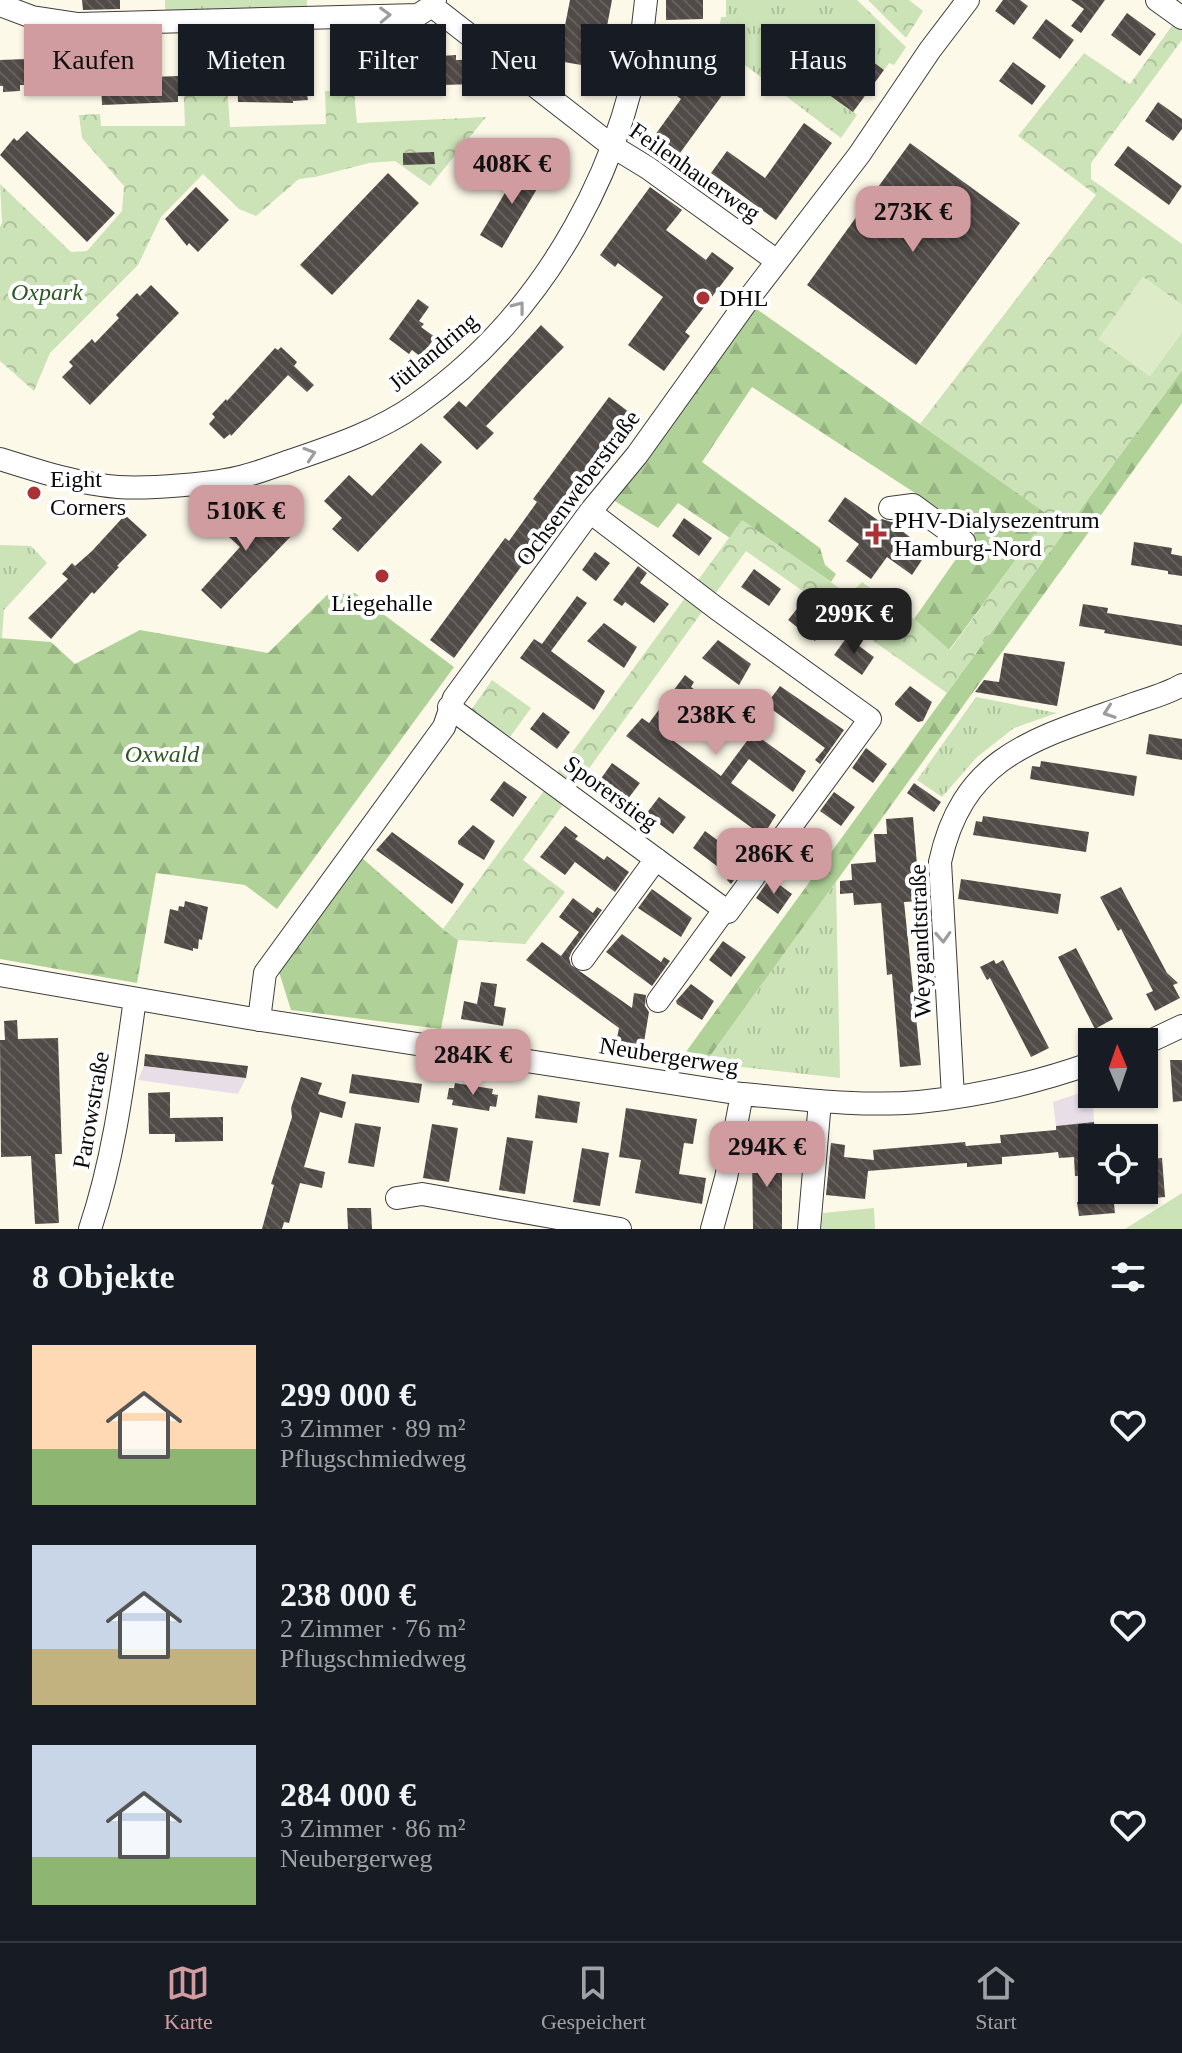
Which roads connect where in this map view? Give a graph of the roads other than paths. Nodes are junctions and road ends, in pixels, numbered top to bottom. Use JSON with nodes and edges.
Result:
{"nodes":[{"id":1,"x":646,"y":0,"type":"edge"},
{"id":2,"x":968,"y":0,"type":"edge"},
{"id":3,"x":1157,"y":0,"type":"edge"},
{"id":4,"x":433,"y":3,"type":"edge"},
{"id":5,"x":0,"y":5,"type":"edge"},
{"id":6,"x":1182,"y":18,"type":"edge"},
{"id":7,"x":612,"y":146,"type":"junction"},
{"id":8,"x":777,"y":261,"type":"junction"},
{"id":9,"x":0,"y":459,"type":"edge"},
{"id":10,"x":890,"y":508,"type":"dead end"},
{"id":11,"x":590,"y":512,"type":"junction"},
{"id":12,"x":964,"y":542,"type":"dead end"},
{"id":13,"x":1182,"y":685,"type":"edge"},
{"id":14,"x":449,"y":707,"type":"junction"},
{"id":15,"x":656,"y":859,"type":"junction"},
{"id":16,"x":725,"y":909,"type":"junction"},
{"id":17,"x":583,"y":959,"type":"dead end"},
{"id":18,"x":0,"y":975,"type":"edge"},
{"id":19,"x":135,"y":999,"type":"junction"},
{"id":20,"x":658,"y":1001,"type":"dead end"},
{"id":21,"x":259,"y":1020,"type":"junction"},
{"id":22,"x":1182,"y":1026,"type":"edge"},
{"id":23,"x":1158,"y":1037,"type":"edge"},
{"id":24,"x":1078,"y":1067,"type":"edge"},
{"id":25,"x":742,"y":1094,"type":"junction"},
{"id":26,"x":953,"y":1097,"type":"junction"},
{"id":27,"x":820,"y":1101,"type":"junction"},
{"id":28,"x":397,"y":1198,"type":"dead end"},
{"id":29,"x":90,"y":1229,"type":"edge"},
{"id":30,"x":620,"y":1229,"type":"edge"},
{"id":31,"x":712,"y":1229,"type":"edge"},
{"id":32,"x":809,"y":1229,"type":"edge"}],
"edges":[{"from":1,"to":7,"type":"street","name":"Jütlandring"},
{"from":2,"to":8,"type":"street","name":"Ochsenweberstraße"},
{"from":3,"to":6,"type":"street"},
{"from":5,"to":4,"type":"street","one_way":true},
{"from":4,"to":7,"type":"street","name":"Feilenhauerweg"},
{"from":7,"to":8,"type":"street","name":"Feilenhauerweg"},
{"from":9,"to":7,"type":"street","name":"Jütlandring","one_way":true},
{"from":8,"to":11,"type":"street","name":"Ochsenweberstraße"},
{"from":10,"to":12,"type":"street"},
{"from":11,"to":14,"type":"street","name":"Ochsenweberstraße"},
{"from":11,"to":16,"type":"street"},
{"from":13,"to":26,"type":"street","name":"Weygandtstraße","one_way":true},
{"from":14,"to":15,"type":"street","name":"Sporerstieg"},
{"from":14,"to":21,"type":"street","name":"Ochsenweberstraße"},
{"from":15,"to":16,"type":"street","name":"Sporerstieg"},
{"from":15,"to":17,"type":"street"},
{"from":16,"to":20,"type":"street"},
{"from":18,"to":19,"type":"street","name":"Neubergerweg"},
{"from":19,"to":21,"type":"street","name":"Neubergerweg"},
{"from":19,"to":29,"type":"street","name":"Parowstraße"},
{"from":21,"to":25,"type":"street","name":"Neubergerweg"},
{"from":22,"to":23,"type":"street"},
{"from":24,"to":26,"type":"street","name":"Neubergerweg"},
{"from":25,"to":27,"type":"street","name":"Neubergerweg"},
{"from":25,"to":31,"type":"street"},
{"from":26,"to":27,"type":"street","name":"Neubergerweg"},
{"from":27,"to":32,"type":"street"},
{"from":28,"to":30,"type":"street"}]}
